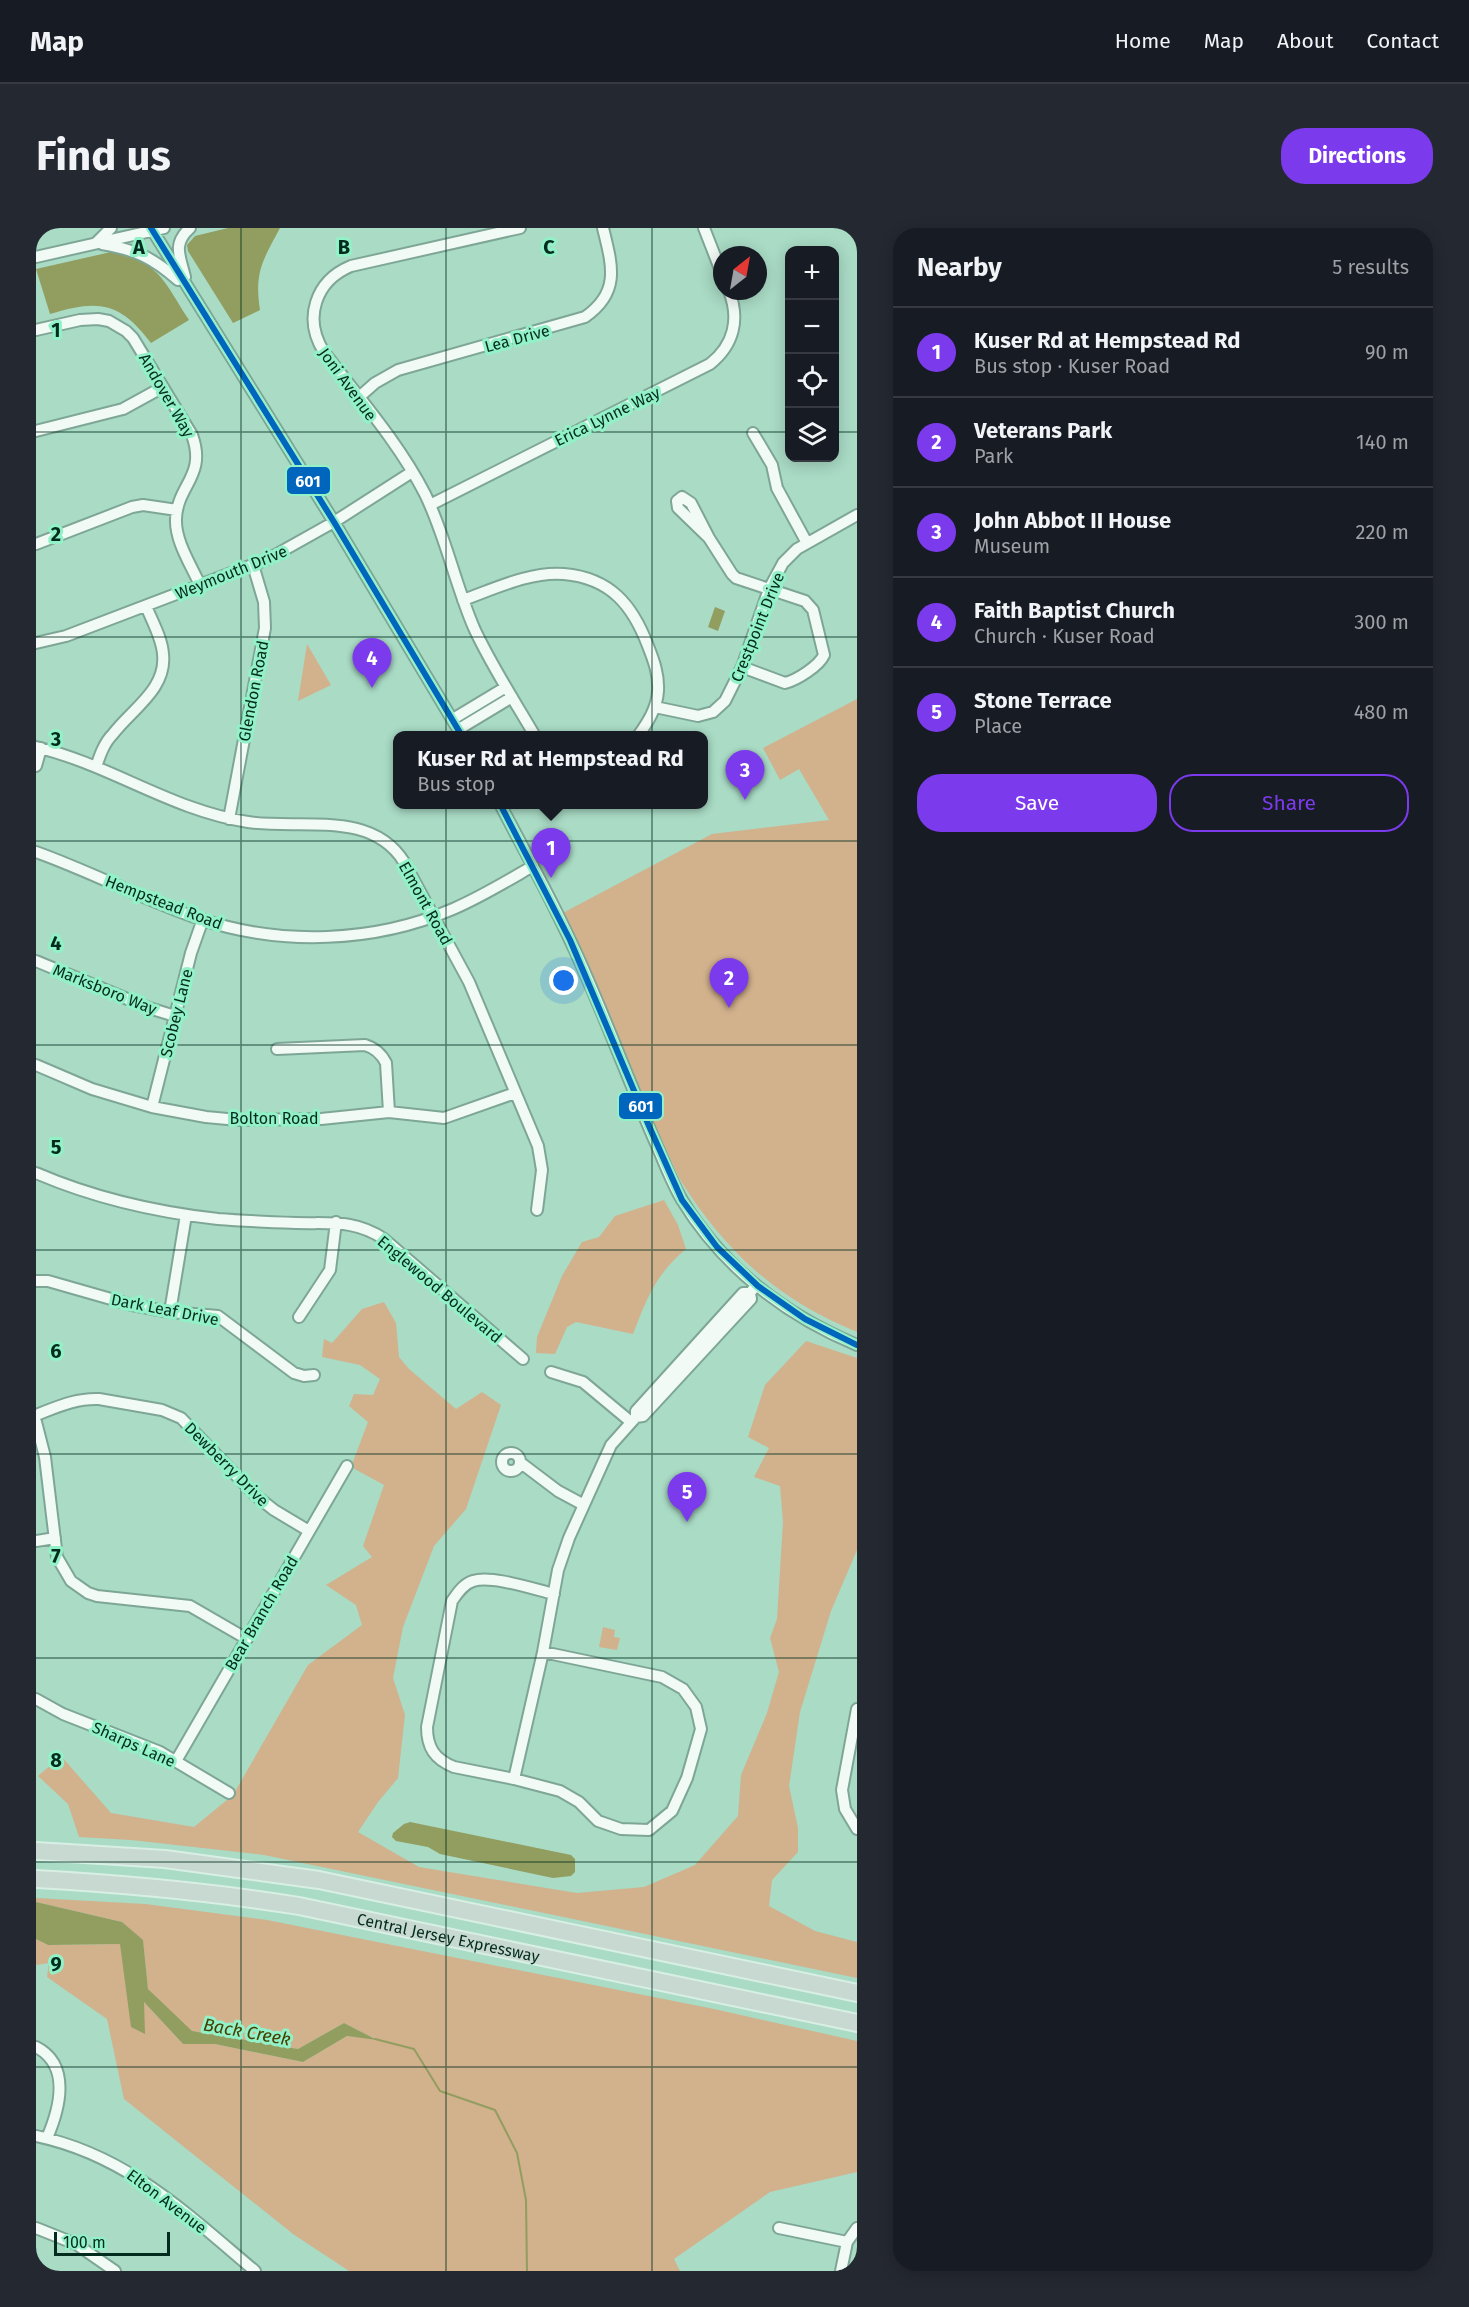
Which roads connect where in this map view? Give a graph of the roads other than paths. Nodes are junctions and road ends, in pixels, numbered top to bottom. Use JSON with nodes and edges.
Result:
{"nodes":[{"id":1,"x":111,"y":228,"type":"edge"},
{"id":2,"x":164,"y":228,"type":"edge"},
{"id":3,"x":190,"y":228,"type":"edge"},
{"id":4,"x":520,"y":228,"type":"edge"},
{"id":5,"x":603,"y":228,"type":"edge"},
{"id":6,"x":704,"y":228,"type":"edge"},
{"id":7,"x":152,"y":229,"type":"edge"},
{"id":8,"x":96,"y":243,"type":"junction"},
{"id":9,"x":713,"y":251,"type":"edge"},
{"id":10,"x":36,"y":257,"type":"edge"},
{"id":11,"x":188,"y":289,"type":"junction"},
{"id":12,"x":732,"y":300,"type":"edge"},
{"id":13,"x":36,"y":330,"type":"edge"},
{"id":14,"x":163,"y":387,"type":"junction"},
{"id":15,"x":358,"y":398,"type":"junction"},
{"id":16,"x":36,"y":431,"type":"edge"},
{"id":17,"x":753,"y":433,"type":"dead end"},
{"id":18,"x":412,"y":472,"type":"junction"},
{"id":19,"x":430,"y":505,"type":"junction"},
{"id":20,"x":177,"y":510,"type":"junction"},
{"id":21,"x":857,"y":515,"type":"edge"},
{"id":22,"x":334,"y":522,"type":"junction"},
{"id":23,"x":709,"y":538,"type":"dead end"},
{"id":24,"x":807,"y":543,"type":"junction"},
{"id":25,"x":36,"y":544,"type":"edge"},
{"id":26,"x":253,"y":565,"type":"junction"},
{"id":27,"x":200,"y":585,"type":"junction"},
{"id":28,"x":769,"y":590,"type":"junction"},
{"id":29,"x":463,"y":600,"type":"junction"},
{"id":30,"x":146,"y":606,"type":"junction"},
{"id":31,"x":36,"y":643,"type":"edge"},
{"id":32,"x":742,"y":667,"type":"junction"},
{"id":33,"x":506,"y":687,"type":"junction"},
{"id":34,"x":512,"y":697,"type":"junction"},
{"id":35,"x":655,"y":707,"type":"junction"},
{"id":36,"x":453,"y":718,"type":"junction"},
{"id":37,"x":460,"y":731,"type":"edge"},
{"id":38,"x":462,"y":731,"type":"edge"},
{"id":39,"x":533,"y":731,"type":"edge"},
{"id":40,"x":641,"y":731,"type":"edge"},
{"id":41,"x":39,"y":747,"type":"edge"},
{"id":42,"x":36,"y":766,"type":"edge"},
{"id":43,"x":96,"y":767,"type":"junction"},
{"id":44,"x":503,"y":809,"type":"edge"},
{"id":45,"x":229,"y":819,"type":"junction"},
{"id":46,"x":36,"y":852,"type":"edge"},
{"id":47,"x":533,"y":866,"type":"junction"},
{"id":48,"x":434,"y":917,"type":"junction"},
{"id":49,"x":202,"y":920,"type":"junction"},
{"id":50,"x":36,"y":961,"type":"edge"},
{"id":51,"x":175,"y":1016,"type":"junction"},
{"id":52,"x":277,"y":1049,"type":"dead end"},
{"id":53,"x":36,"y":1065,"type":"edge"},
{"id":54,"x":515,"y":1093,"type":"junction"},
{"id":55,"x":152,"y":1107,"type":"junction"},
{"id":56,"x":389,"y":1112,"type":"junction"},
{"id":57,"x":36,"y":1173,"type":"edge"},
{"id":58,"x":537,"y":1210,"type":"dead end"},
{"id":59,"x":186,"y":1215,"type":"junction"},
{"id":60,"x":336,"y":1222,"type":"junction"},
{"id":61,"x":36,"y":1281,"type":"edge"},
{"id":62,"x":753,"y":1289,"type":"junction"},
{"id":63,"x":170,"y":1312,"type":"junction"},
{"id":64,"x":299,"y":1317,"type":"dead end"},
{"id":65,"x":857,"y":1345,"type":"edge"},
{"id":66,"x":523,"y":1359,"type":"dead end"},
{"id":67,"x":551,"y":1372,"type":"dead end"},
{"id":68,"x":314,"y":1375,"type":"dead end"},
{"id":69,"x":36,"y":1415,"type":"edge"},
{"id":70,"x":633,"y":1420,"type":"junction"},
{"id":71,"x":36,"y":1422,"type":"edge"},
{"id":72,"x":521,"y":1463,"type":"dead end"},
{"id":73,"x":347,"y":1466,"type":"dead end"},
{"id":74,"x":584,"y":1505,"type":"junction"},
{"id":75,"x":309,"y":1531,"type":"junction"},
{"id":76,"x":55,"y":1538,"type":"junction"},
{"id":77,"x":36,"y":1541,"type":"edge"},
{"id":78,"x":554,"y":1594,"type":"junction"},
{"id":79,"x":247,"y":1639,"type":"junction"},
{"id":80,"x":543,"y":1652,"type":"junction"},
{"id":81,"x":36,"y":1700,"type":"edge"},
{"id":82,"x":857,"y":1709,"type":"edge"},
{"id":83,"x":856,"y":1725,"type":"edge"},
{"id":84,"x":176,"y":1761,"type":"junction"},
{"id":85,"x":514,"y":1779,"type":"junction"},
{"id":86,"x":229,"y":1793,"type":"dead end"},
{"id":87,"x":857,"y":1829,"type":"edge"},
{"id":88,"x":36,"y":1851,"type":"edge"},
{"id":89,"x":36,"y":1879,"type":"edge"},
{"id":90,"x":857,"y":1993,"type":"edge"},
{"id":91,"x":857,"y":2023,"type":"edge"},
{"id":92,"x":36,"y":2047,"type":"edge"},
{"id":93,"x":42,"y":2137,"type":"edge"},
{"id":94,"x":36,"y":2228,"type":"edge"},
{"id":95,"x":779,"y":2228,"type":"dead end"},
{"id":96,"x":857,"y":2228,"type":"edge"},
{"id":97,"x":847,"y":2242,"type":"junction"},
{"id":98,"x":115,"y":2271,"type":"edge"},
{"id":99,"x":255,"y":2271,"type":"edge"},
{"id":100,"x":841,"y":2271,"type":"edge"}],
"edges":[{"from":1,"to":8,"type":"street"},
{"from":2,"to":7,"type":"street"},
{"from":3,"to":11,"type":"street"},
{"from":4,"to":15,"type":"street","name":"Joni Avenue"},
{"from":5,"to":15,"type":"street","name":"Lea Drive"},
{"from":6,"to":9,"type":"street"},
{"from":7,"to":8,"type":"street"},
{"from":7,"to":11,"type":"street"},
{"from":8,"to":10,"type":"street"},
{"from":8,"to":11,"type":"street"},
{"from":11,"to":22,"type":"street"},
{"from":12,"to":19,"type":"street","name":"Erica Lynne Way"},
{"from":13,"to":14,"type":"street","name":"Andover Way"},
{"from":14,"to":16,"type":"street"},
{"from":14,"to":20,"type":"street","name":"Andover Way"},
{"from":15,"to":18,"type":"street","name":"Joni Avenue"},
{"from":17,"to":24,"type":"street"},
{"from":18,"to":19,"type":"street","name":"Joni Avenue"},
{"from":18,"to":22,"type":"street","name":"Weymouth Drive"},
{"from":19,"to":29,"type":"street","name":"Joni Avenue"},
{"from":20,"to":25,"type":"street"},
{"from":20,"to":27,"type":"street"},
{"from":21,"to":24,"type":"street","name":"Crestpoint Drive"},
{"from":22,"to":26,"type":"street","name":"Weymouth Drive"},
{"from":22,"to":36,"type":"street"},
{"from":23,"to":28,"type":"street"},
{"from":24,"to":28,"type":"street","name":"Crestpoint Drive"},
{"from":26,"to":27,"type":"street","name":"Weymouth Drive"},
{"from":26,"to":45,"type":"street","name":"Glendon Road"},
{"from":27,"to":30,"type":"street","name":"Weymouth Drive"},
{"from":28,"to":32,"type":"street","name":"Crestpoint Drive"},
{"from":28,"to":32,"type":"street"},
{"from":29,"to":33,"type":"street","name":"Joni Avenue"},
{"from":29,"to":35,"type":"street"},
{"from":30,"to":31,"type":"street","name":"Weymouth Drive"},
{"from":30,"to":43,"type":"street"},
{"from":32,"to":35,"type":"street","name":"Crestpoint Drive"},
{"from":33,"to":34,"type":"street","name":"Joni Avenue"},
{"from":33,"to":36,"type":"street"},
{"from":34,"to":38,"type":"street"},
{"from":34,"to":39,"type":"street","name":"Joni Avenue"},
{"from":35,"to":40,"type":"street"},
{"from":36,"to":37,"type":"street"},
{"from":41,"to":42,"type":"street"},
{"from":41,"to":43,"type":"street","name":"Elmont Road"},
{"from":43,"to":45,"type":"street","name":"Elmont Road"},
{"from":44,"to":47,"type":"street"},
{"from":45,"to":48,"type":"street","name":"Elmont Road"},
{"from":46,"to":49,"type":"street","name":"Hempstead Road"},
{"from":47,"to":48,"type":"street","name":"Hempstead Road"},
{"from":47,"to":62,"type":"street"},
{"from":48,"to":49,"type":"street","name":"Hempstead Road"},
{"from":48,"to":54,"type":"street","name":"Elmont Road"},
{"from":49,"to":51,"type":"street","name":"Scobey Lane"},
{"from":50,"to":51,"type":"street","name":"Marksboro Way"},
{"from":51,"to":55,"type":"street","name":"Scobey Lane"},
{"from":52,"to":56,"type":"street"},
{"from":53,"to":55,"type":"street","name":"Bolton Road"},
{"from":54,"to":56,"type":"street","name":"Bolton Road"},
{"from":54,"to":58,"type":"street","name":"Elmont Road"},
{"from":55,"to":56,"type":"street","name":"Bolton Road"},
{"from":57,"to":59,"type":"street","name":"Englewood Boulevard"},
{"from":59,"to":60,"type":"street","name":"Englewood Boulevard"},
{"from":59,"to":63,"type":"street"},
{"from":60,"to":64,"type":"street"},
{"from":60,"to":66,"type":"street","name":"Englewood Boulevard"},
{"from":61,"to":63,"type":"street","name":"Dark Leaf Drive"},
{"from":62,"to":65,"type":"street"},
{"from":62,"to":70,"type":"street"},
{"from":63,"to":68,"type":"street","name":"Dark Leaf Drive"},
{"from":67,"to":70,"type":"street"},
{"from":69,"to":75,"type":"street","name":"Dewberry Drive"},
{"from":70,"to":74,"type":"street"},
{"from":71,"to":76,"type":"street"},
{"from":72,"to":74,"type":"street"},
{"from":73,"to":75,"type":"street","name":"Bear Branch Road"},
{"from":74,"to":78,"type":"street"},
{"from":75,"to":79,"type":"street","name":"Bear Branch Road"},
{"from":76,"to":77,"type":"street"},
{"from":76,"to":79,"type":"street"},
{"from":78,"to":80,"type":"street"},
{"from":78,"to":85,"type":"street"},
{"from":79,"to":84,"type":"street","name":"Bear Branch Road"},
{"from":80,"to":85,"type":"street"},
{"from":80,"to":85,"type":"street"},
{"from":81,"to":84,"type":"street","name":"Sharps Lane"},
{"from":82,"to":83,"type":"street"},
{"from":83,"to":87,"type":"street"},
{"from":84,"to":86,"type":"street","name":"Sharps Lane"},
{"from":88,"to":90,"type":"highway","name":"Central Jersey Expressway"},
{"from":89,"to":91,"type":"highway","name":"Central Jersey Expressway"},
{"from":92,"to":93,"type":"street"},
{"from":93,"to":99,"type":"street","name":"Elton Avenue"},
{"from":94,"to":98,"type":"street"},
{"from":95,"to":97,"type":"street"},
{"from":96,"to":97,"type":"street"},
{"from":97,"to":100,"type":"street"}]}
